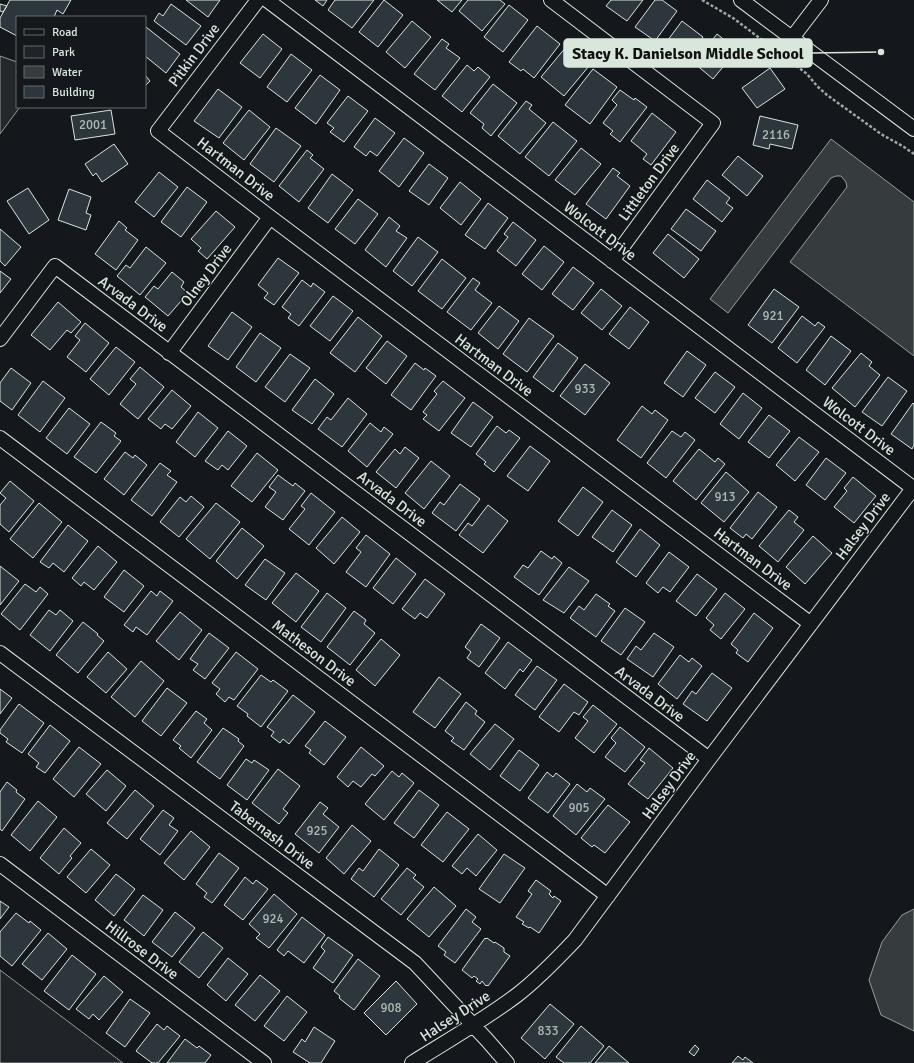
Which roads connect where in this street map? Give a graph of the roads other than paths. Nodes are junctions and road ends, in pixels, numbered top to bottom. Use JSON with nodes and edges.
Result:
{"nodes":[{"id":1,"x":258,"y":0,"type":"edge"},
{"id":2,"x":267,"y":0,"type":"edge"},
{"id":3,"x":551,"y":0,"type":"edge"},
{"id":4,"x":741,"y":0,"type":"edge"},
{"id":5,"x":821,"y":0,"type":"edge"},
{"id":6,"x":792,"y":38,"type":"junction"},
{"id":7,"x":914,"y":129,"type":"edge"},
{"id":8,"x":158,"y":131,"type":"joint"},
{"id":9,"x":270,"y":217,"type":"junction"},
{"id":10,"x":612,"y":261,"type":"junction"},
{"id":11,"x":0,"y":339,"type":"edge"},
{"id":12,"x":169,"y":353,"type":"junction"},
{"id":13,"x":0,"y":438,"type":"edge"},
{"id":14,"x":914,"y":487,"type":"edge"},
{"id":15,"x":811,"y":624,"type":"junction"},
{"id":16,"x":0,"y":653,"type":"edge"},
{"id":17,"x":709,"y":759,"type":"junction"},
{"id":18,"x":0,"y":864,"type":"edge"},
{"id":19,"x":608,"y":896,"type":"junction"},
{"id":20,"x":473,"y":1025,"type":"junction"},
{"id":21,"x":264,"y":1063,"type":"edge"},
{"id":22,"x":412,"y":1063,"type":"edge"},
{"id":23,"x":507,"y":1063,"type":"edge"}],
"edges":[{"from":1,"to":8,"type":"street","name":"Pitkin Drive"},
{"from":2,"to":10,"type":"street","name":"Wolcott Drive"},
{"from":3,"to":10,"type":"street","name":"Littleton Drive"},
{"from":4,"to":6,"type":"street"},
{"from":5,"to":6,"type":"street"},
{"from":6,"to":7,"type":"street"},
{"from":8,"to":9,"type":"street","name":"Hartman Drive"},
{"from":9,"to":12,"type":"street","name":"Olney Drive"},
{"from":9,"to":15,"type":"street","name":"Hartman Drive"},
{"from":10,"to":14,"type":"street","name":"Wolcott Drive"},
{"from":11,"to":12,"type":"street","name":"Arvada Drive"},
{"from":12,"to":17,"type":"street","name":"Arvada Drive"},
{"from":13,"to":19,"type":"street","name":"Matheson Drive"},
{"from":14,"to":15,"type":"street","name":"Halsey Drive"},
{"from":15,"to":17,"type":"street","name":"Halsey Drive"},
{"from":16,"to":20,"type":"street","name":"Tabernash Drive"},
{"from":17,"to":19,"type":"street","name":"Halsey Drive"},
{"from":18,"to":21,"type":"street","name":"Hillrose Drive"},
{"from":19,"to":20,"type":"street","name":"Halsey Drive"},
{"from":20,"to":22,"type":"street","name":"Halsey Drive"},
{"from":20,"to":23,"type":"street","name":"Tabernash Drive"}]}
